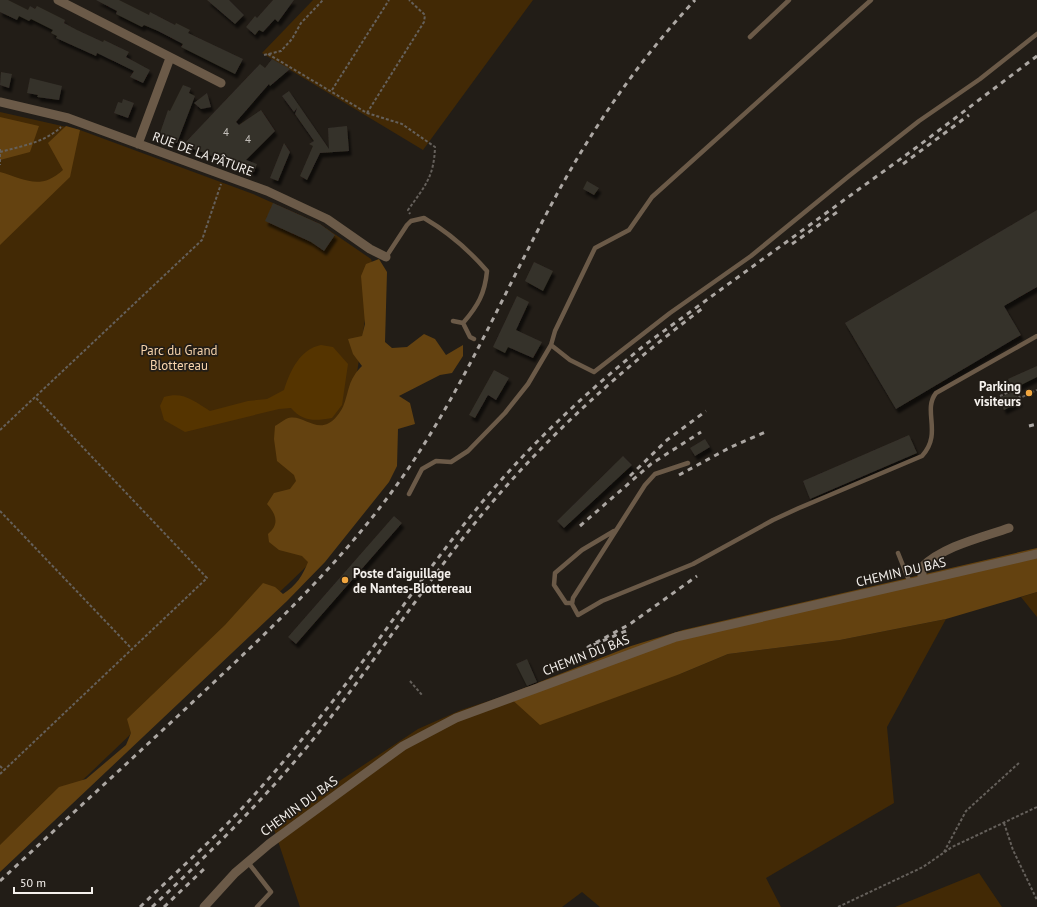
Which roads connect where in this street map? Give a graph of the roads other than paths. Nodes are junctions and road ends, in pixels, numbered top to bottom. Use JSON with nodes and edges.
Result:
{"nodes":[{"id":1,"x":58,"y":0,"type":"edge"},
{"id":2,"x":789,"y":0,"type":"edge"},
{"id":3,"x":871,"y":0,"type":"edge"},
{"id":4,"x":1037,"y":34,"type":"edge"},
{"id":5,"x":750,"y":37,"type":"dead end"},
{"id":6,"x":170,"y":58,"type":"junction"},
{"id":7,"x":221,"y":84,"type":"dead end"},
{"id":8,"x":0,"y":102,"type":"edge"},
{"id":9,"x":138,"y":144,"type":"junction"},
{"id":10,"x":386,"y":257,"type":"joint"},
{"id":11,"x":453,"y":321,"type":"dead end"},
{"id":12,"x":463,"y":323,"type":"junction"},
{"id":13,"x":1037,"y":336,"type":"edge"},
{"id":14,"x":474,"y":339,"type":"dead end"},
{"id":15,"x":551,"y":345,"type":"junction"},
{"id":16,"x":688,"y":463,"type":"dead end"},
{"id":17,"x":409,"y":494,"type":"dead end"},
{"id":18,"x":1009,"y":528,"type":"dead end"},
{"id":19,"x":616,"y":530,"type":"junction"},
{"id":20,"x":898,"y":553,"type":"dead end"},
{"id":21,"x":1037,"y":554,"type":"edge"},
{"id":22,"x":922,"y":580,"type":"junction"},
{"id":23,"x":910,"y":583,"type":"junction"},
{"id":24,"x":572,"y":603,"type":"junction"},
{"id":25,"x":247,"y":861,"type":"junction"},
{"id":26,"x":204,"y":907,"type":"edge"},
{"id":27,"x":257,"y":907,"type":"edge"}],
"edges":[{"from":1,"to":6,"type":"street"},
{"from":2,"to":5,"type":"lane"},
{"from":3,"to":15,"type":"lane"},
{"from":4,"to":15,"type":"lane"},
{"from":6,"to":7,"type":"street"},
{"from":6,"to":9,"type":"street"},
{"from":8,"to":9,"type":"street","name":"RUE DE LA PÂTURE"},
{"from":9,"to":10,"type":"street","name":"RUE DE LA PÂTURE"},
{"from":10,"to":12,"type":"lane"},
{"from":11,"to":12,"type":"lane"},
{"from":12,"to":14,"type":"lane"},
{"from":13,"to":24,"type":"lane"},
{"from":15,"to":17,"type":"lane"},
{"from":16,"to":19,"type":"lane"},
{"from":18,"to":22,"type":"street"},
{"from":19,"to":24,"type":"lane"},
{"from":19,"to":24,"type":"lane"},
{"from":20,"to":23,"type":"lane"},
{"from":21,"to":22,"type":"street","name":"CHEMIN DU BAS"},
{"from":22,"to":23,"type":"street","name":"CHEMIN DU BAS"},
{"from":23,"to":25,"type":"street","name":"CHEMIN DU BAS"},
{"from":25,"to":26,"type":"street","name":"CHEMIN DU BAS"},
{"from":25,"to":27,"type":"lane"}]}
